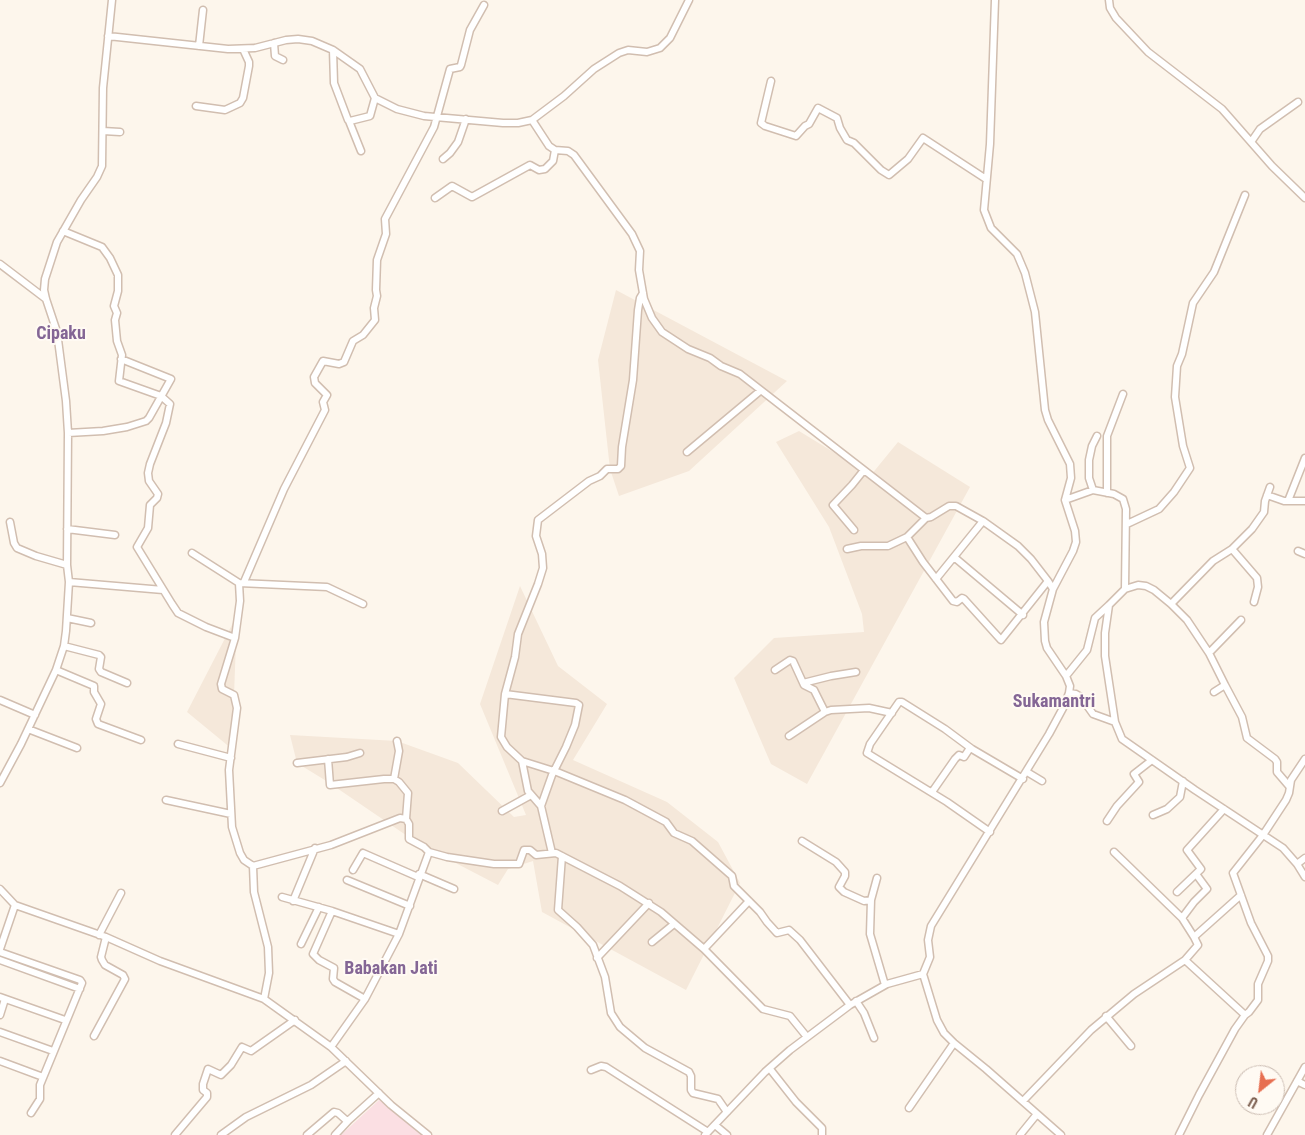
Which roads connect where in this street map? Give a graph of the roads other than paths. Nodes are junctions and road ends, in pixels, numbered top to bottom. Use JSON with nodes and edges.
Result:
{"nodes":[{"id":1,"x":112,"y":0,"type":"edge"},
{"id":2,"x":689,"y":0,"type":"edge"},
{"id":3,"x":994,"y":0,"type":"edge"},
{"id":4,"x":1109,"y":0,"type":"edge"},
{"id":5,"x":484,"y":5,"type":"dead end"},
{"id":6,"x":203,"y":10,"type":"dead end"},
{"id":7,"x":108,"y":36,"type":"junction"},
{"id":8,"x":274,"y":43,"type":"junction"},
{"id":9,"x":198,"y":46,"type":"junction"},
{"id":10,"x":243,"y":49,"type":"junction"},
{"id":11,"x":333,"y":50,"type":"junction"},
{"id":12,"x":283,"y":60,"type":"dead end"},
{"id":13,"x":771,"y":81,"type":"dead end"},
{"id":14,"x":375,"y":98,"type":"junction"},
{"id":15,"x":1298,"y":102,"type":"dead end"},
{"id":16,"x":196,"y":106,"type":"dead end"},
{"id":17,"x":436,"y":117,"type":"junction"},
{"id":18,"x":466,"y":119,"type":"junction"},
{"id":19,"x":532,"y":120,"type":"junction"},
{"id":20,"x":349,"y":121,"type":"junction"},
{"id":21,"x":103,"y":131,"type":"junction"},
{"id":22,"x":120,"y":132,"type":"dead end"},
{"id":23,"x":1251,"y":142,"type":"junction"},
{"id":24,"x":555,"y":150,"type":"junction"},
{"id":25,"x":361,"y":151,"type":"dead end"},
{"id":26,"x":443,"y":159,"type":"dead end"},
{"id":27,"x":986,"y":179,"type":"junction"},
{"id":28,"x":1245,"y":195,"type":"dead end"},
{"id":29,"x":435,"y":198,"type":"dead end"},
{"id":30,"x":1305,"y":198,"type":"edge"},
{"id":31,"x":63,"y":231,"type":"junction"},
{"id":32,"x":0,"y":264,"type":"edge"},
{"id":33,"x":643,"y":293,"type":"junction"},
{"id":34,"x":46,"y":299,"type":"junction"},
{"id":35,"x":121,"y":359,"type":"junction"},
{"id":36,"x":760,"y":391,"type":"junction"},
{"id":37,"x":1123,"y":394,"type":"dead end"},
{"id":38,"x":161,"y":396,"type":"junction"},
{"id":39,"x":68,"y":433,"type":"junction"},
{"id":40,"x":1097,"y":436,"type":"dead end"},
{"id":41,"x":687,"y":452,"type":"dead end"},
{"id":42,"x":1305,"y":458,"type":"edge"},
{"id":43,"x":864,"y":470,"type":"junction"},
{"id":44,"x":1270,"y":487,"type":"dead end"},
{"id":45,"x":1090,"y":490,"type":"junction"},
{"id":46,"x":1106,"y":493,"type":"junction"},
{"id":47,"x":1267,"y":495,"type":"junction"},
{"id":48,"x":1065,"y":500,"type":"junction"},
{"id":49,"x":1288,"y":501,"type":"junction"},
{"id":50,"x":1305,"y":501,"type":"edge"},
{"id":51,"x":926,"y":518,"type":"junction"},
{"id":52,"x":983,"y":521,"type":"junction"},
{"id":53,"x":10,"y":522,"type":"dead end"},
{"id":54,"x":1126,"y":524,"type":"junction"},
{"id":55,"x":67,"y":529,"type":"junction"},
{"id":56,"x":854,"y":530,"type":"dead end"},
{"id":57,"x":115,"y":535,"type":"dead end"},
{"id":58,"x":907,"y":537,"type":"junction"},
{"id":59,"x":847,"y":549,"type":"dead end"},
{"id":60,"x":1232,"y":549,"type":"junction"},
{"id":61,"x":192,"y":553,"type":"dead end"},
{"id":62,"x":954,"y":557,"type":"junction"},
{"id":63,"x":67,"y":565,"type":"junction"},
{"id":64,"x":936,"y":579,"type":"junction"},
{"id":65,"x":1048,"y":581,"type":"junction"},
{"id":66,"x":69,"y":582,"type":"junction"},
{"id":67,"x":242,"y":582,"type":"junction"},
{"id":68,"x":1053,"y":589,"type":"junction"},
{"id":69,"x":1125,"y":589,"type":"junction"},
{"id":70,"x":163,"y":590,"type":"junction"},
{"id":71,"x":1254,"y":602,"type":"dead end"},
{"id":72,"x":363,"y":604,"type":"dead end"},
{"id":73,"x":1171,"y":604,"type":"junction"},
{"id":74,"x":1108,"y":605,"type":"junction"},
{"id":75,"x":1023,"y":614,"type":"junction"},
{"id":76,"x":67,"y":618,"type":"junction"},
{"id":77,"x":1241,"y":620,"type":"dead end"},
{"id":78,"x":91,"y":624,"type":"dead end"},
{"id":79,"x":235,"y":638,"type":"junction"},
{"id":80,"x":64,"y":646,"type":"junction"},
{"id":81,"x":1210,"y":653,"type":"junction"},
{"id":82,"x":56,"y":670,"type":"junction"},
{"id":83,"x":775,"y":670,"type":"dead end"},
{"id":84,"x":856,"y":672,"type":"dead end"},
{"id":85,"x":1066,"y":676,"type":"junction"},
{"id":86,"x":127,"y":683,"type":"dead end"},
{"id":87,"x":803,"y":683,"type":"junction"},
{"id":88,"x":1225,"y":685,"type":"junction"},
{"id":89,"x":1214,"y":692,"type":"dead end"},
{"id":90,"x":1069,"y":693,"type":"junction"},
{"id":91,"x":504,"y":694,"type":"junction"},
{"id":92,"x":0,"y":700,"type":"edge"},
{"id":93,"x":824,"y":712,"type":"junction"},
{"id":94,"x":892,"y":713,"type":"junction"},
{"id":95,"x":35,"y":715,"type":"junction"},
{"id":96,"x":1116,"y":722,"type":"junction"},
{"id":97,"x":28,"y":729,"type":"junction"},
{"id":98,"x":788,"y":736,"type":"dead end"},
{"id":99,"x":141,"y":740,"type":"dead end"},
{"id":100,"x":397,"y":741,"type":"dead end"},
{"id":101,"x":178,"y":744,"type":"dead end"},
{"id":102,"x":77,"y":748,"type":"dead end"},
{"id":103,"x":970,"y":748,"type":"junction"},
{"id":104,"x":360,"y":753,"type":"dead end"},
{"id":105,"x":231,"y":758,"type":"junction"},
{"id":106,"x":328,"y":759,"type":"junction"},
{"id":107,"x":1305,"y":759,"type":"edge"},
{"id":108,"x":1152,"y":760,"type":"junction"},
{"id":109,"x":522,"y":761,"type":"junction"},
{"id":110,"x":297,"y":763,"type":"dead end"},
{"id":111,"x":554,"y":771,"type":"junction"},
{"id":112,"x":1027,"y":772,"type":"junction"},
{"id":113,"x":394,"y":779,"type":"junction"},
{"id":114,"x":1022,"y":779,"type":"junction"},
{"id":115,"x":1042,"y":781,"type":"dead end"},
{"id":116,"x":1183,"y":782,"type":"junction"},
{"id":117,"x":0,"y":783,"type":"edge"},
{"id":118,"x":1289,"y":786,"type":"junction"},
{"id":119,"x":932,"y":792,"type":"junction"},
{"id":120,"x":531,"y":795,"type":"junction"},
{"id":121,"x":166,"y":800,"type":"dead end"},
{"id":122,"x":541,"y":806,"type":"junction"},
{"id":123,"x":1224,"y":809,"type":"junction"},
{"id":124,"x":502,"y":811,"type":"dead end"},
{"id":125,"x":231,"y":814,"type":"junction"},
{"id":126,"x":1153,"y":815,"type":"dead end"},
{"id":127,"x":406,"y":820,"type":"junction"},
{"id":128,"x":1107,"y":821,"type":"dead end"},
{"id":129,"x":990,"y":832,"type":"junction"},
{"id":130,"x":1263,"y":835,"type":"junction"},
{"id":131,"x":802,"y":841,"type":"dead end"},
{"id":132,"x":315,"y":848,"type":"junction"},
{"id":133,"x":428,"y":852,"type":"junction"},
{"id":134,"x":1114,"y":852,"type":"dead end"},
{"id":135,"x":552,"y":853,"type":"junction"},
{"id":136,"x":562,"y":856,"type":"junction"},
{"id":137,"x":1302,"y":861,"type":"edge"},
{"id":138,"x":253,"y":866,"type":"junction"},
{"id":139,"x":353,"y":870,"type":"dead end"},
{"id":140,"x":1196,"y":874,"type":"junction"},
{"id":141,"x":419,"y":876,"type":"junction"},
{"id":142,"x":1305,"y":877,"type":"edge"},
{"id":143,"x":877,"y":878,"type":"dead end"},
{"id":144,"x":347,"y":880,"type":"dead end"},
{"id":145,"x":454,"y":888,"type":"dead end"},
{"id":146,"x":0,"y":889,"type":"edge"},
{"id":147,"x":121,"y":892,"type":"dead end"},
{"id":148,"x":1177,"y":892,"type":"dead end"},
{"id":149,"x":1241,"y":895,"type":"junction"},
{"id":150,"x":282,"y":897,"type":"dead end"},
{"id":151,"x":871,"y":900,"type":"junction"},
{"id":152,"x":293,"y":901,"type":"junction"},
{"id":153,"x":749,"y":901,"type":"junction"},
{"id":154,"x":649,"y":903,"type":"junction"},
{"id":155,"x":15,"y":905,"type":"junction"},
{"id":156,"x":410,"y":906,"type":"junction"},
{"id":157,"x":319,"y":907,"type":"junction"},
{"id":158,"x":332,"y":911,"type":"junction"},
{"id":159,"x":1182,"y":918,"type":"junction"},
{"id":160,"x":674,"y":924,"type":"junction"},
{"id":161,"x":399,"y":934,"type":"junction"},
{"id":162,"x":102,"y":936,"type":"junction"},
{"id":163,"x":1194,"y":937,"type":"junction"},
{"id":164,"x":652,"y":942,"type":"dead end"},
{"id":165,"x":301,"y":944,"type":"dead end"},
{"id":166,"x":704,"y":949,"type":"junction"},
{"id":167,"x":0,"y":951,"type":"edge"},
{"id":168,"x":597,"y":958,"type":"junction"},
{"id":169,"x":0,"y":960,"type":"edge"},
{"id":170,"x":1185,"y":960,"type":"junction"},
{"id":171,"x":923,"y":974,"type":"junction"},
{"id":172,"x":886,"y":985,"type":"junction"},
{"id":173,"x":80,"y":989,"type":"junction"},
{"id":174,"x":3,"y":998,"type":"edge"},
{"id":175,"x":264,"y":999,"type":"junction"},
{"id":176,"x":365,"y":999,"type":"junction"},
{"id":177,"x":853,"y":1003,"type":"junction"},
{"id":178,"x":0,"y":1015,"type":"edge"},
{"id":179,"x":1246,"y":1015,"type":"junction"},
{"id":180,"x":1106,"y":1016,"type":"junction"},
{"id":181,"x":65,"y":1020,"type":"junction"},
{"id":182,"x":295,"y":1020,"type":"junction"},
{"id":183,"x":0,"y":1032,"type":"edge"},
{"id":184,"x":94,"y":1036,"type":"dead end"},
{"id":185,"x":807,"y":1037,"type":"junction"},
{"id":186,"x":874,"y":1038,"type":"dead end"},
{"id":187,"x":954,"y":1043,"type":"junction"},
{"id":188,"x":1131,"y":1046,"type":"dead end"},
{"id":189,"x":330,"y":1047,"type":"junction"},
{"id":190,"x":53,"y":1051,"type":"junction"},
{"id":191,"x":346,"y":1060,"type":"junction"},
{"id":192,"x":0,"y":1061,"type":"edge"},
{"id":193,"x":1305,"y":1068,"type":"edge"},
{"id":194,"x":770,"y":1069,"type":"junction"},
{"id":195,"x":590,"y":1070,"type":"dead end"},
{"id":196,"x":43,"y":1077,"type":"junction"},
{"id":197,"x":1297,"y":1080,"type":"junction"},
{"id":198,"x":1305,"y":1085,"type":"edge"},
{"id":199,"x":379,"y":1093,"type":"junction"},
{"id":200,"x":1023,"y":1101,"type":"junction"},
{"id":201,"x":909,"y":1108,"type":"dead end"},
{"id":202,"x":31,"y":1112,"type":"dead end"},
{"id":203,"x":727,"y":1112,"type":"junction"},
{"id":204,"x":1037,"y":1114,"type":"junction"},
{"id":205,"x":348,"y":1121,"type":"junction"},
{"id":206,"x":714,"y":1125,"type":"junction"},
{"id":207,"x":706,"y":1133,"type":"edge"},
{"id":208,"x":175,"y":1135,"type":"edge"},
{"id":209,"x":220,"y":1135,"type":"edge"},
{"id":210,"x":308,"y":1135,"type":"edge"},
{"id":211,"x":335,"y":1135,"type":"edge"},
{"id":212,"x":428,"y":1135,"type":"edge"},
{"id":213,"x":727,"y":1135,"type":"edge"},
{"id":214,"x":822,"y":1135,"type":"edge"},
{"id":215,"x":1020,"y":1135,"type":"edge"},
{"id":216,"x":1061,"y":1135,"type":"edge"},
{"id":217,"x":1179,"y":1135,"type":"edge"},
{"id":218,"x":1267,"y":1135,"type":"edge"}],
"edges":[{"from":1,"to":7,"type":"street"},
{"from":2,"to":19,"type":"street"},
{"from":3,"to":27,"type":"street"},
{"from":4,"to":23,"type":"street"},
{"from":5,"to":17,"type":"street"},
{"from":6,"to":9,"type":"street"},
{"from":7,"to":9,"type":"street"},
{"from":7,"to":21,"type":"street"},
{"from":8,"to":10,"type":"street"},
{"from":8,"to":11,"type":"street"},
{"from":8,"to":12,"type":"street"},
{"from":9,"to":10,"type":"street"},
{"from":10,"to":16,"type":"street"},
{"from":11,"to":14,"type":"street"},
{"from":11,"to":20,"type":"street"},
{"from":13,"to":27,"type":"street"},
{"from":14,"to":17,"type":"street"},
{"from":14,"to":20,"type":"street"},
{"from":15,"to":23,"type":"street"},
{"from":17,"to":18,"type":"street"},
{"from":17,"to":67,"type":"street"},
{"from":18,"to":19,"type":"street"},
{"from":18,"to":26,"type":"street"},
{"from":19,"to":24,"type":"street"},
{"from":20,"to":25,"type":"street"},
{"from":21,"to":22,"type":"street"},
{"from":21,"to":31,"type":"street"},
{"from":23,"to":30,"type":"street"},
{"from":24,"to":29,"type":"street"},
{"from":24,"to":33,"type":"street"},
{"from":27,"to":48,"type":"street"},
{"from":28,"to":54,"type":"street"},
{"from":31,"to":34,"type":"street"},
{"from":31,"to":35,"type":"street"},
{"from":32,"to":34,"type":"street"},
{"from":33,"to":36,"type":"street"},
{"from":33,"to":91,"type":"street"},
{"from":34,"to":39,"type":"street"},
{"from":35,"to":38,"type":"street"},
{"from":35,"to":38,"type":"street"},
{"from":36,"to":41,"type":"street"},
{"from":36,"to":43,"type":"street"},
{"from":37,"to":46,"type":"street"},
{"from":38,"to":39,"type":"street"},
{"from":38,"to":70,"type":"street"},
{"from":39,"to":55,"type":"street"},
{"from":40,"to":45,"type":"street"},
{"from":42,"to":49,"type":"street"},
{"from":43,"to":51,"type":"street"},
{"from":43,"to":56,"type":"street"},
{"from":44,"to":47,"type":"street"},
{"from":45,"to":46,"type":"street"},
{"from":45,"to":48,"type":"street"},
{"from":46,"to":54,"type":"street"},
{"from":47,"to":49,"type":"street"},
{"from":47,"to":60,"type":"street"},
{"from":48,"to":68,"type":"street"},
{"from":49,"to":50,"type":"street"},
{"from":51,"to":52,"type":"street"},
{"from":51,"to":58,"type":"street"},
{"from":52,"to":62,"type":"street"},
{"from":52,"to":65,"type":"street"},
{"from":53,"to":63,"type":"street"},
{"from":54,"to":69,"type":"street"},
{"from":55,"to":57,"type":"street"},
{"from":55,"to":63,"type":"street"},
{"from":58,"to":59,"type":"street"},
{"from":58,"to":64,"type":"street"},
{"from":60,"to":71,"type":"street"},
{"from":60,"to":73,"type":"street"},
{"from":61,"to":67,"type":"street"},
{"from":62,"to":64,"type":"street"},
{"from":62,"to":75,"type":"street"},
{"from":63,"to":66,"type":"street"},
{"from":64,"to":75,"type":"street"},
{"from":65,"to":68,"type":"street"},
{"from":65,"to":75,"type":"street"},
{"from":66,"to":70,"type":"street"},
{"from":66,"to":76,"type":"street"},
{"from":67,"to":72,"type":"street"},
{"from":67,"to":79,"type":"street"},
{"from":68,"to":85,"type":"street"},
{"from":69,"to":73,"type":"street"},
{"from":69,"to":74,"type":"street"},
{"from":70,"to":79,"type":"street"},
{"from":73,"to":81,"type":"street"},
{"from":74,"to":85,"type":"street"},
{"from":74,"to":96,"type":"street"},
{"from":76,"to":78,"type":"street"},
{"from":76,"to":80,"type":"street"},
{"from":77,"to":81,"type":"street"},
{"from":79,"to":105,"type":"street"},
{"from":80,"to":82,"type":"street"},
{"from":80,"to":86,"type":"street"},
{"from":81,"to":88,"type":"street"},
{"from":82,"to":95,"type":"street"},
{"from":82,"to":99,"type":"street"},
{"from":83,"to":87,"type":"street"},
{"from":84,"to":87,"type":"street"},
{"from":85,"to":90,"type":"street"},
{"from":87,"to":93,"type":"street"},
{"from":88,"to":89,"type":"street"},
{"from":88,"to":118,"type":"street"},
{"from":90,"to":96,"type":"street"},
{"from":90,"to":112,"type":"street"},
{"from":91,"to":109,"type":"street"},
{"from":91,"to":111,"type":"street"},
{"from":92,"to":95,"type":"street"},
{"from":93,"to":94,"type":"street"},
{"from":93,"to":98,"type":"street"},
{"from":94,"to":103,"type":"street"},
{"from":94,"to":119,"type":"street"},
{"from":95,"to":97,"type":"street"},
{"from":96,"to":108,"type":"street"},
{"from":97,"to":102,"type":"street"},
{"from":97,"to":117,"type":"street"},
{"from":100,"to":113,"type":"street"},
{"from":101,"to":105,"type":"street"},
{"from":103,"to":114,"type":"street"},
{"from":103,"to":119,"type":"street"},
{"from":104,"to":106,"type":"street"},
{"from":105,"to":125,"type":"street"},
{"from":106,"to":110,"type":"street"},
{"from":106,"to":113,"type":"street"},
{"from":107,"to":118,"type":"street"},
{"from":108,"to":116,"type":"street"},
{"from":108,"to":128,"type":"street"},
{"from":109,"to":111,"type":"street"},
{"from":109,"to":120,"type":"street"},
{"from":111,"to":122,"type":"street"},
{"from":111,"to":153,"type":"street"},
{"from":112,"to":114,"type":"street"},
{"from":112,"to":115,"type":"street"},
{"from":113,"to":127,"type":"street"},
{"from":114,"to":129,"type":"street"},
{"from":116,"to":123,"type":"street"},
{"from":116,"to":126,"type":"street"},
{"from":118,"to":130,"type":"street"},
{"from":119,"to":129,"type":"street"},
{"from":120,"to":122,"type":"street"},
{"from":120,"to":124,"type":"street"},
{"from":121,"to":125,"type":"street"},
{"from":122,"to":135,"type":"street"},
{"from":123,"to":130,"type":"street"},
{"from":123,"to":140,"type":"street"},
{"from":125,"to":138,"type":"street"},
{"from":127,"to":132,"type":"street"},
{"from":127,"to":133,"type":"street"},
{"from":129,"to":171,"type":"street"},
{"from":130,"to":137,"type":"street"},
{"from":130,"to":149,"type":"street"},
{"from":131,"to":151,"type":"street"},
{"from":132,"to":138,"type":"street"},
{"from":132,"to":152,"type":"street"},
{"from":133,"to":135,"type":"street"},
{"from":133,"to":141,"type":"street"},
{"from":134,"to":159,"type":"street"},
{"from":135,"to":136,"type":"street"},
{"from":136,"to":154,"type":"street"},
{"from":136,"to":168,"type":"street"},
{"from":137,"to":142,"type":"street"},
{"from":138,"to":175,"type":"street"},
{"from":139,"to":141,"type":"street"},
{"from":140,"to":148,"type":"street"},
{"from":140,"to":159,"type":"street"},
{"from":141,"to":145,"type":"street"},
{"from":141,"to":156,"type":"street"},
{"from":143,"to":151,"type":"street"},
{"from":144,"to":156,"type":"street"},
{"from":146,"to":155,"type":"street"},
{"from":147,"to":162,"type":"street"},
{"from":149,"to":163,"type":"street"},
{"from":149,"to":179,"type":"street"},
{"from":150,"to":152,"type":"street"},
{"from":151,"to":172,"type":"street"},
{"from":152,"to":157,"type":"street"},
{"from":153,"to":166,"type":"street"},
{"from":153,"to":177,"type":"street"},
{"from":154,"to":160,"type":"street"},
{"from":154,"to":168,"type":"street"},
{"from":155,"to":162,"type":"street"},
{"from":155,"to":167,"type":"street"},
{"from":156,"to":161,"type":"street"},
{"from":157,"to":158,"type":"street"},
{"from":157,"to":165,"type":"street"},
{"from":158,"to":161,"type":"street"},
{"from":158,"to":176,"type":"street"},
{"from":159,"to":163,"type":"street"},
{"from":160,"to":164,"type":"street"},
{"from":160,"to":166,"type":"street"},
{"from":161,"to":176,"type":"street"},
{"from":162,"to":175,"type":"street"},
{"from":162,"to":184,"type":"street"},
{"from":163,"to":170,"type":"street"},
{"from":166,"to":185,"type":"street"},
{"from":167,"to":173,"type":"street"},
{"from":168,"to":203,"type":"street"},
{"from":169,"to":173,"type":"street"},
{"from":170,"to":179,"type":"street"},
{"from":170,"to":180,"type":"street"},
{"from":171,"to":172,"type":"street"},
{"from":171,"to":187,"type":"street"},
{"from":172,"to":177,"type":"street"},
{"from":173,"to":181,"type":"street"},
{"from":174,"to":178,"type":"street"},
{"from":174,"to":181,"type":"street"},
{"from":175,"to":182,"type":"street"},
{"from":176,"to":189,"type":"street"},
{"from":177,"to":185,"type":"street"},
{"from":177,"to":186,"type":"street"},
{"from":179,"to":217,"type":"street"},
{"from":180,"to":188,"type":"street"},
{"from":180,"to":200,"type":"street"},
{"from":181,"to":190,"type":"street"},
{"from":182,"to":189,"type":"street"},
{"from":182,"to":208,"type":"street"},
{"from":183,"to":190,"type":"street"},
{"from":185,"to":194,"type":"street"},
{"from":187,"to":200,"type":"street"},
{"from":187,"to":201,"type":"street"},
{"from":189,"to":191,"type":"street"},
{"from":190,"to":196,"type":"street"},
{"from":191,"to":199,"type":"street"},
{"from":191,"to":209,"type":"street"},
{"from":192,"to":196,"type":"street"},
{"from":193,"to":197,"type":"street"},
{"from":194,"to":203,"type":"street"},
{"from":194,"to":214,"type":"street"},
{"from":195,"to":207,"type":"street"},
{"from":196,"to":202,"type":"street"},
{"from":197,"to":198,"type":"street"},
{"from":197,"to":218,"type":"street"},
{"from":199,"to":205,"type":"street"},
{"from":199,"to":212,"type":"street"},
{"from":200,"to":204,"type":"street"},
{"from":203,"to":206,"type":"street"},
{"from":204,"to":215,"type":"street"},
{"from":204,"to":216,"type":"street"},
{"from":205,"to":210,"type":"street"},
{"from":205,"to":211,"type":"street"},
{"from":206,"to":207,"type":"street"},
{"from":206,"to":213,"type":"street"}]}
